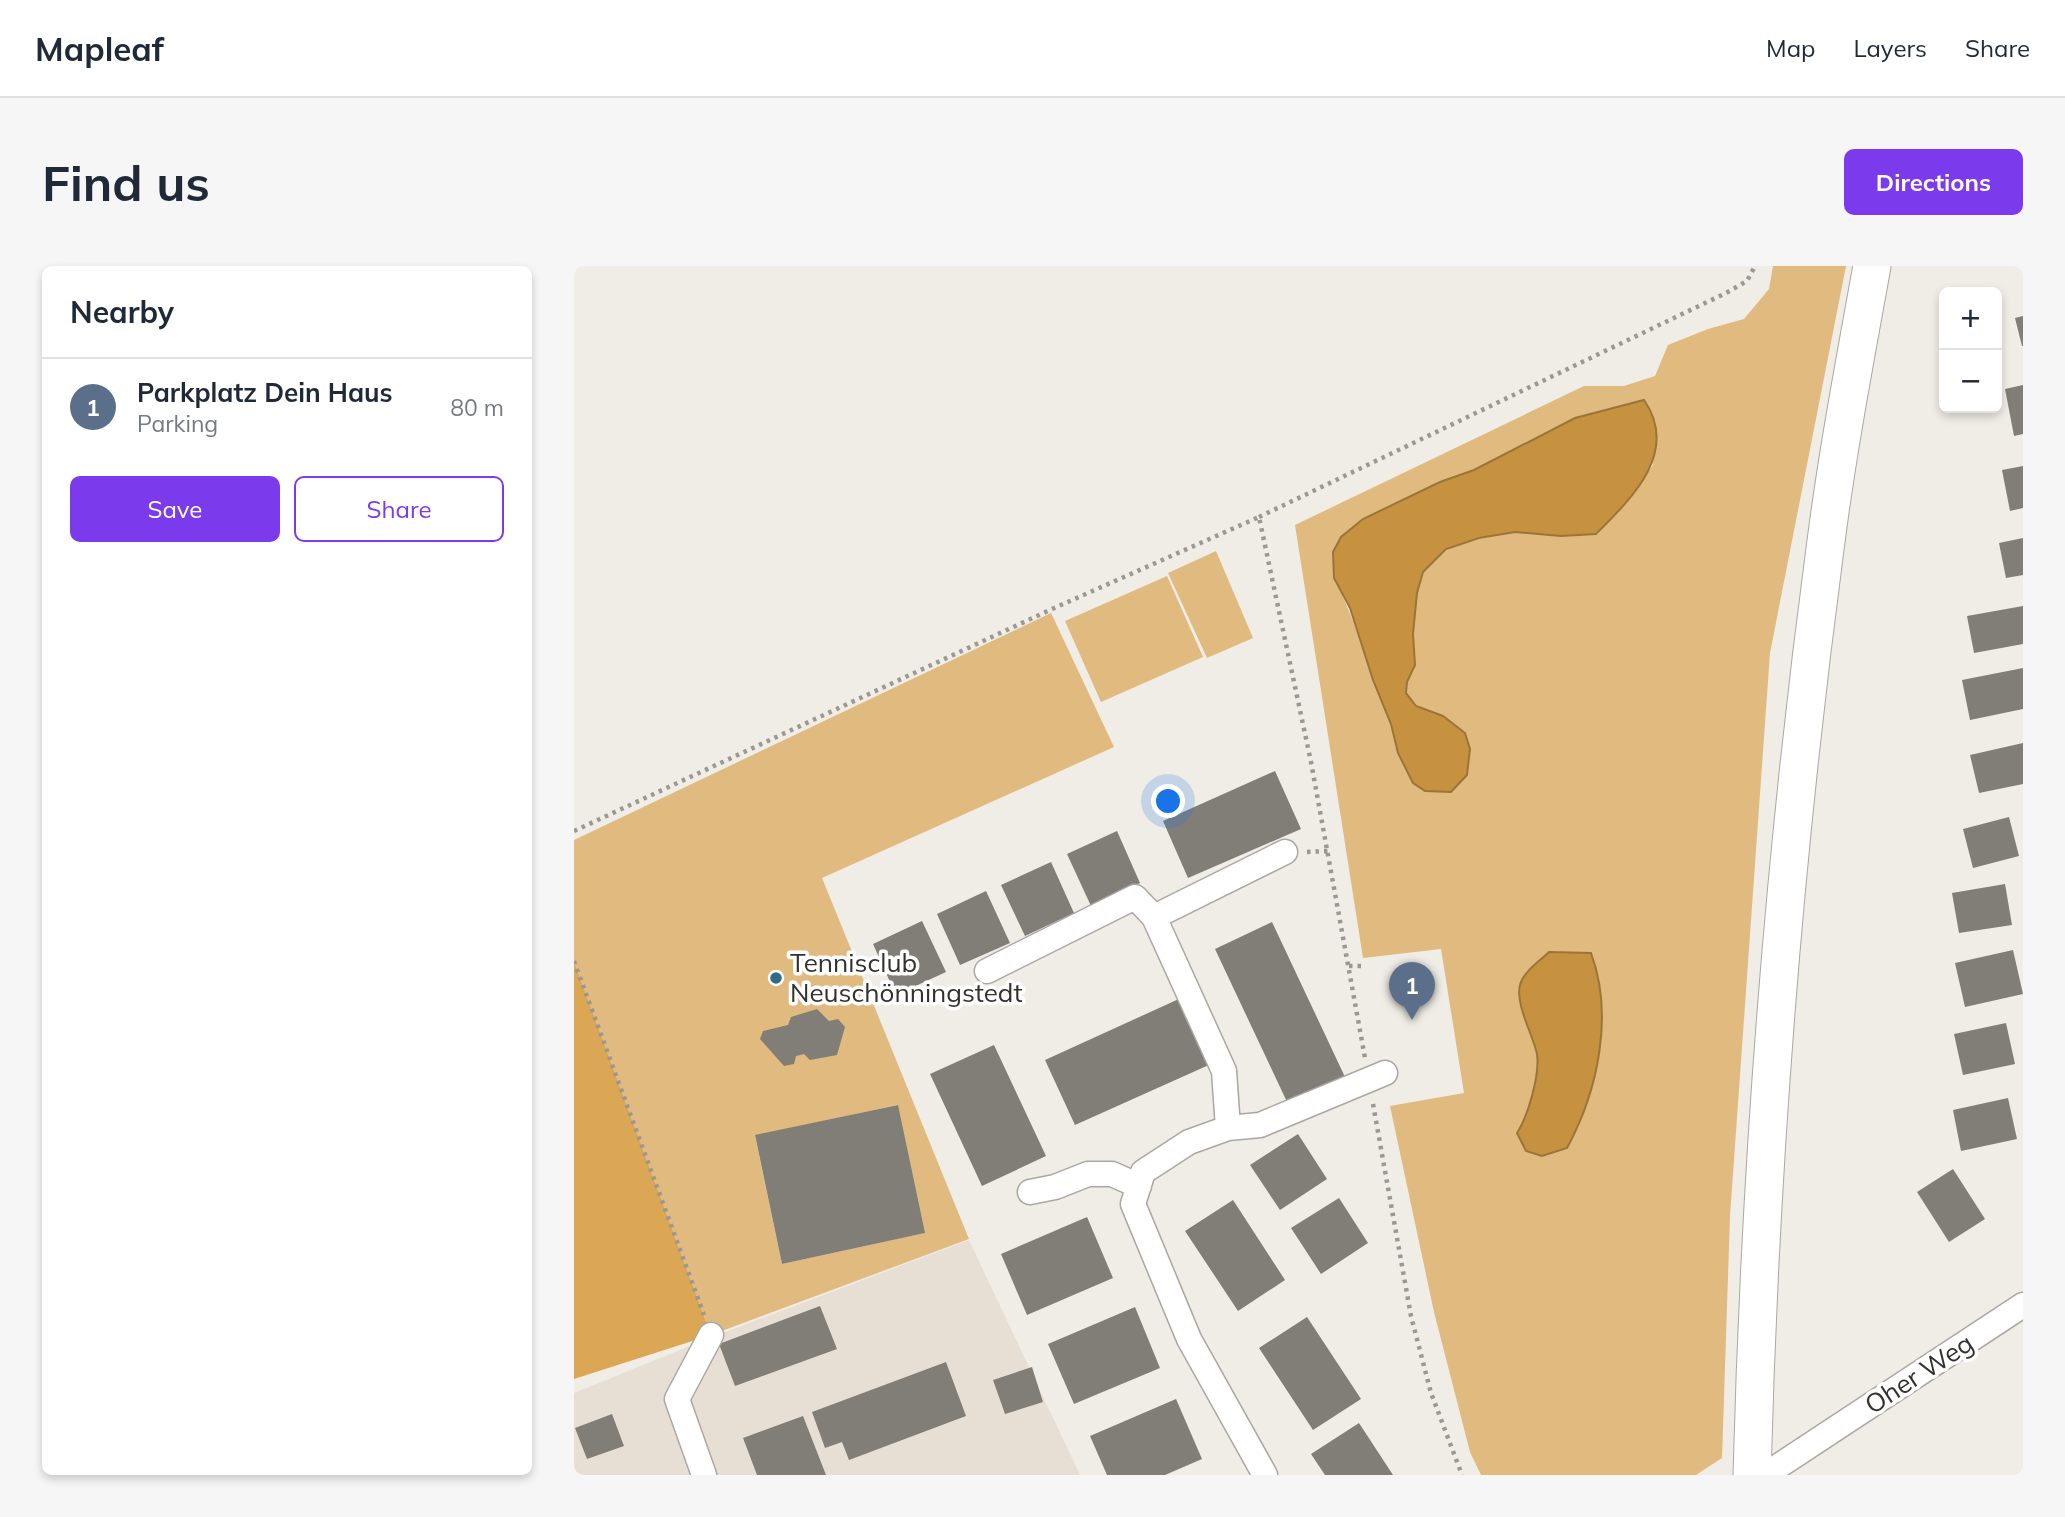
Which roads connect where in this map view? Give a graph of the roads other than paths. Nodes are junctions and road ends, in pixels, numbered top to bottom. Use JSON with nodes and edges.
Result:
{"nodes":[{"id":1,"x":1872,"y":266,"type":"edge"},
{"id":2,"x":1285,"y":852,"type":"dead end"},
{"id":3,"x":1154,"y":917,"type":"junction"},
{"id":4,"x":987,"y":971,"type":"dead end"},
{"id":5,"x":1377,"y":1077,"type":"road end"},
{"id":6,"x":1228,"y":1128,"type":"junction"},
{"id":7,"x":1139,"y":1186,"type":"junction"},
{"id":8,"x":1030,"y":1192,"type":"dead end"},
{"id":9,"x":2023,"y":1305,"type":"edge"},
{"id":10,"x":711,"y":1335,"type":"road end"},
{"id":11,"x":704,"y":1475,"type":"edge"},
{"id":12,"x":1265,"y":1475,"type":"edge"},
{"id":13,"x":1752,"y":1475,"type":"edge"},
{"id":14,"x":1765,"y":1475,"type":"edge"}],
"edges":[{"from":1,"to":13,"type":"highway"},
{"from":2,"to":3,"type":"street"},
{"from":3,"to":4,"type":"street"},
{"from":3,"to":6,"type":"street"},
{"from":5,"to":6,"type":"street"},
{"from":6,"to":7,"type":"street"},
{"from":7,"to":8,"type":"street"},
{"from":7,"to":12,"type":"street"},
{"from":9,"to":14,"type":"street","name":"Oher Weg"},
{"from":10,"to":11,"type":"street"}]}
